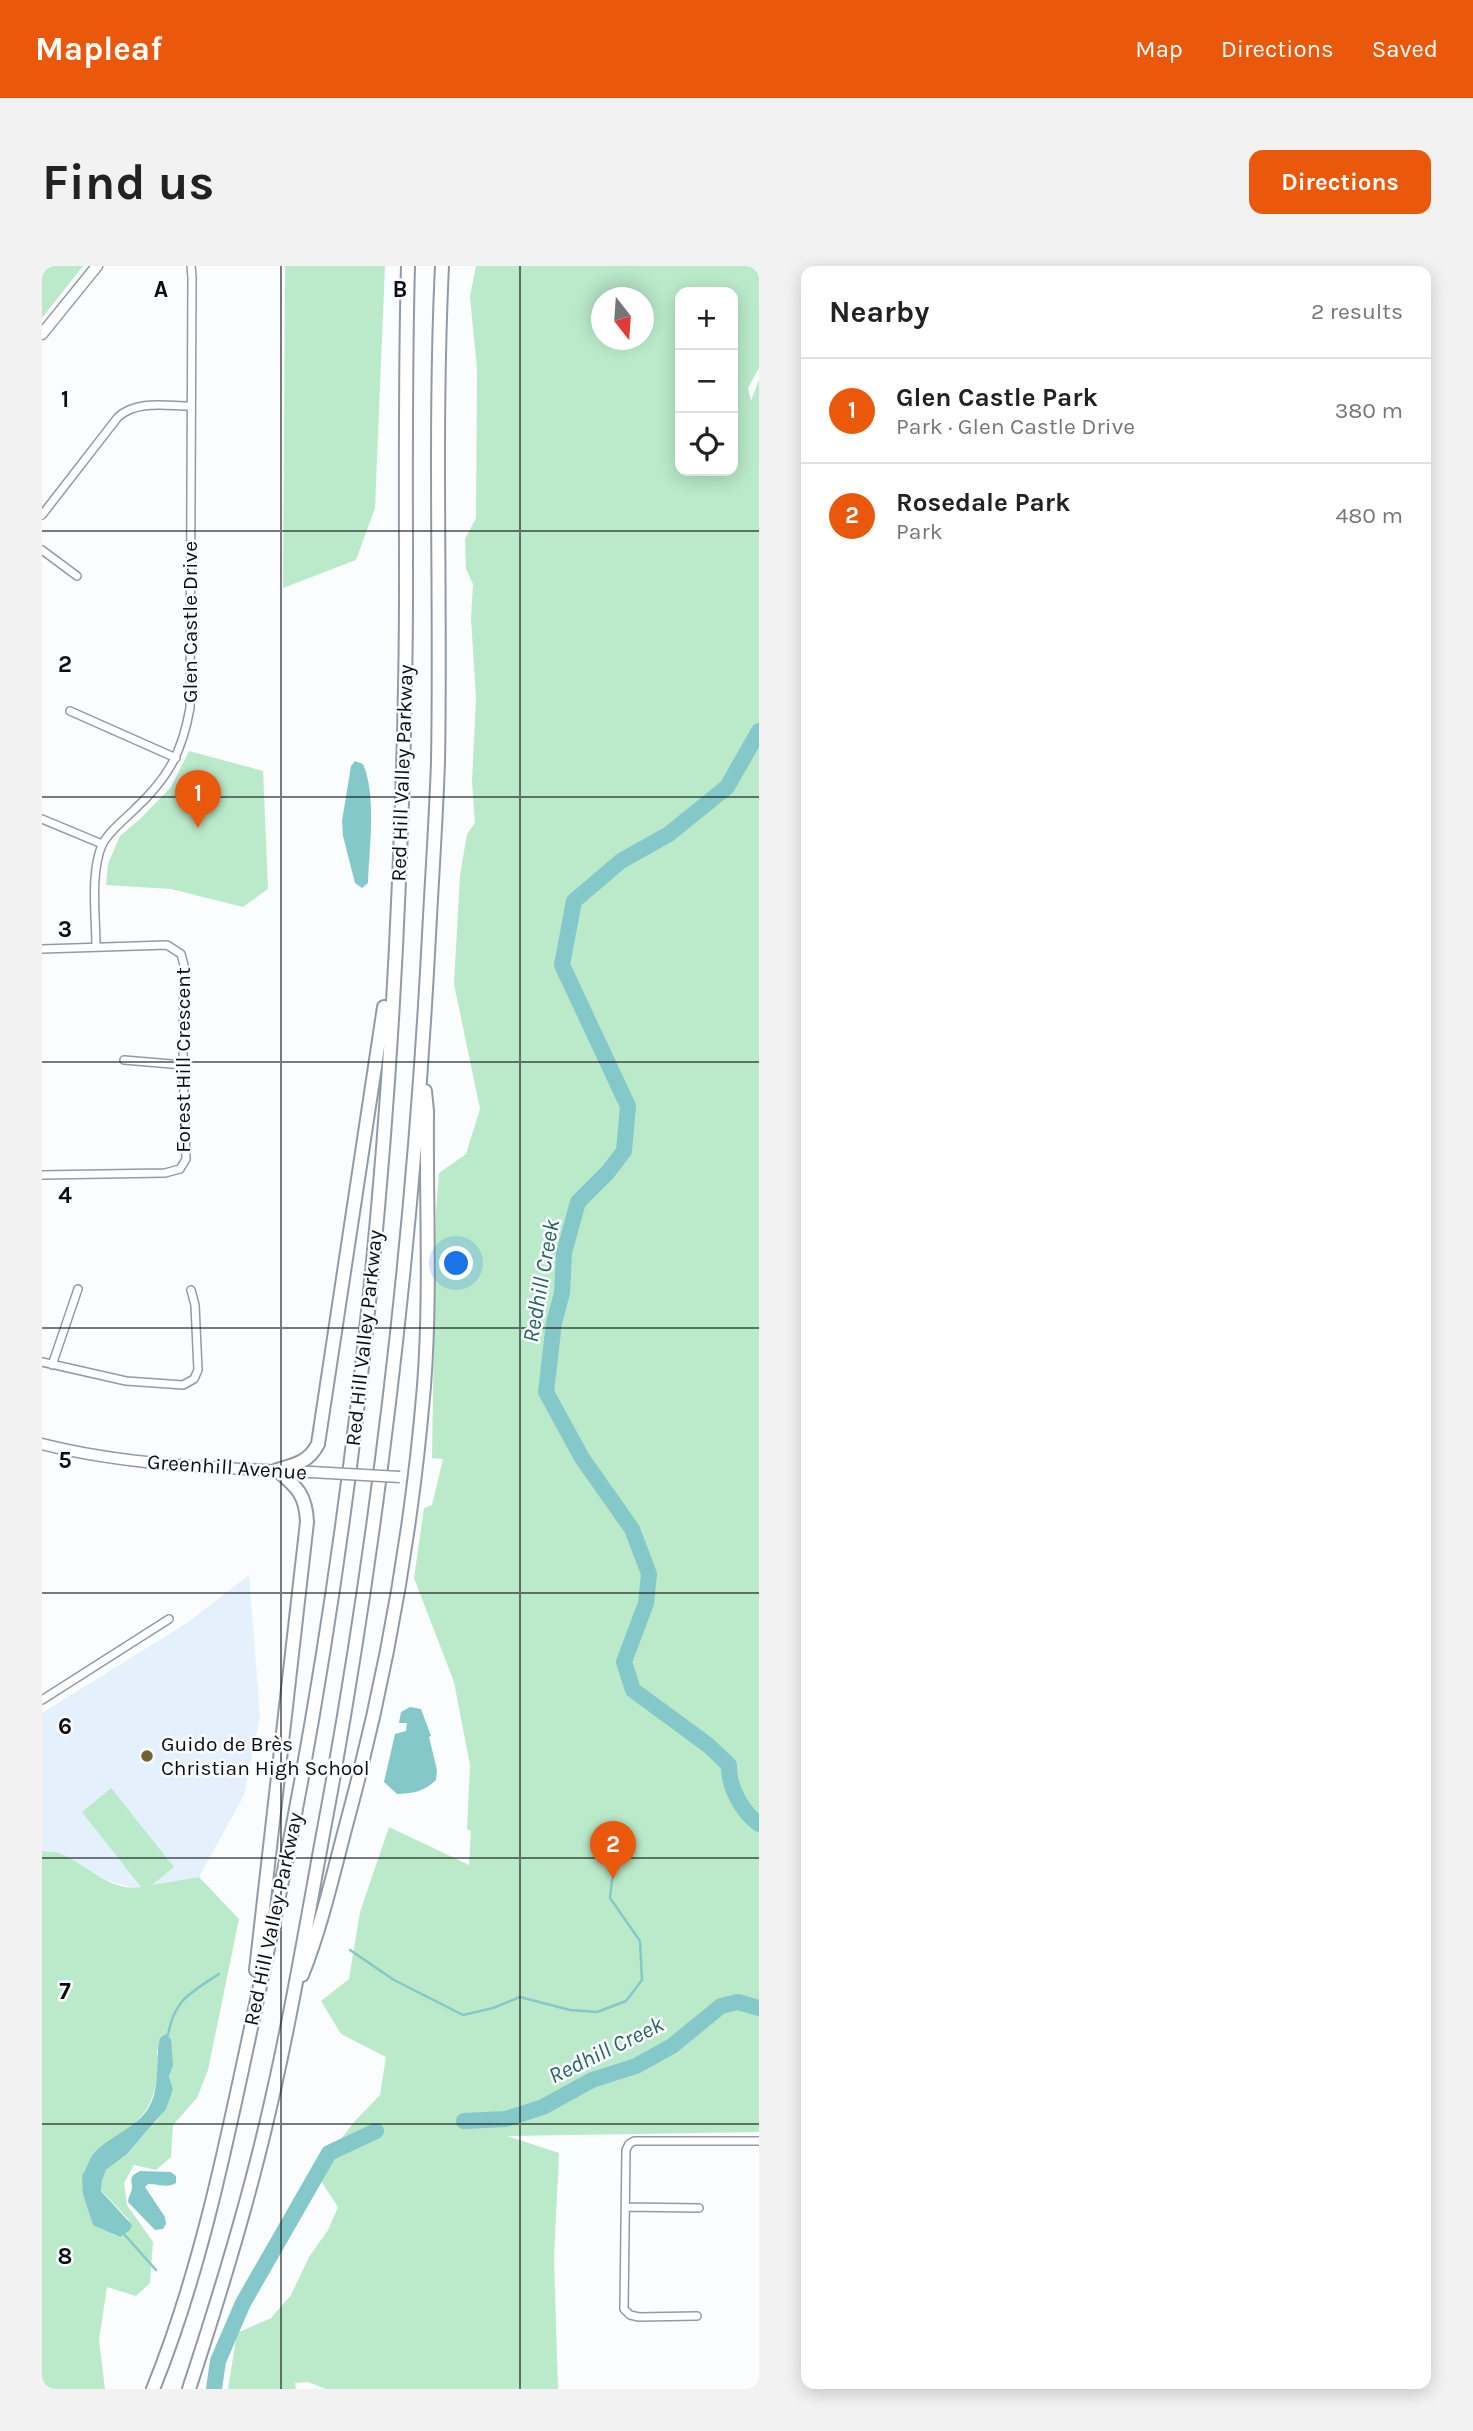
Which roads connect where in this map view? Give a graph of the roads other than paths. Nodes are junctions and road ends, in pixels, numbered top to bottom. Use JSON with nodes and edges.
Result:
{"nodes":[{"id":1,"x":97,"y":266,"type":"edge"},
{"id":2,"x":191,"y":266,"type":"edge"},
{"id":3,"x":408,"y":266,"type":"edge"},
{"id":4,"x":442,"y":266,"type":"edge"},
{"id":5,"x":42,"y":334,"type":"edge"},
{"id":6,"x":190,"y":406,"type":"junction"},
{"id":7,"x":42,"y":515,"type":"edge"},
{"id":8,"x":42,"y":550,"type":"edge"},
{"id":9,"x":77,"y":576,"type":"dead end"},
{"id":10,"x":70,"y":711,"type":"dead end"},
{"id":11,"x":176,"y":758,"type":"junction"},
{"id":12,"x":42,"y":819,"type":"edge"},
{"id":13,"x":102,"y":844,"type":"junction"},
{"id":14,"x":96,"y":947,"type":"junction"},
{"id":15,"x":42,"y":948,"type":"edge"},
{"id":16,"x":396,"y":949,"type":"junction"},
{"id":17,"x":124,"y":1060,"type":"dead end"},
{"id":18,"x":183,"y":1066,"type":"junction"},
{"id":19,"x":422,"y":1068,"type":"junction"},
{"id":20,"x":42,"y":1175,"type":"edge"},
{"id":21,"x":78,"y":1290,"type":"dead end"},
{"id":22,"x":191,"y":1290,"type":"dead end"},
{"id":23,"x":42,"y":1362,"type":"edge"},
{"id":24,"x":52,"y":1366,"type":"junction"},
{"id":25,"x":42,"y":1444,"type":"edge"},
{"id":26,"x":277,"y":1470,"type":"junction"},
{"id":27,"x":414,"y":1477,"type":"junction"},
{"id":28,"x":169,"y":1619,"type":"dead end"},
{"id":29,"x":42,"y":1700,"type":"edge"},
{"id":30,"x":295,"y":1992,"type":"junction"},
{"id":31,"x":251,"y":2023,"type":"junction"},
{"id":32,"x":759,"y":2141,"type":"edge"},
{"id":33,"x":626,"y":2207,"type":"junction"},
{"id":34,"x":699,"y":2208,"type":"dead end"},
{"id":35,"x":696,"y":2316,"type":"dead end"},
{"id":36,"x":153,"y":2389,"type":"edge"},
{"id":37,"x":189,"y":2389,"type":"edge"}],
"edges":[{"from":1,"to":5,"type":"street"},
{"from":2,"to":6,"type":"street","name":"Glen Castle Drive"},
{"from":3,"to":16,"type":"highway","name":"Red Hill Valley Parkway"},
{"from":4,"to":19,"type":"highway","name":"Red Hill Valley Parkway"},
{"from":6,"to":7,"type":"street"},
{"from":6,"to":11,"type":"street","name":"Glen Castle Drive"},
{"from":8,"to":9,"type":"street"},
{"from":10,"to":11,"type":"street"},
{"from":11,"to":13,"type":"street","name":"Glen Castle Drive"},
{"from":12,"to":13,"type":"street"},
{"from":13,"to":14,"type":"street"},
{"from":14,"to":15,"type":"street","name":"Forest Hill Crescent"},
{"from":14,"to":18,"type":"street","name":"Forest Hill Crescent"},
{"from":16,"to":26,"type":"highway"},
{"from":16,"to":31,"type":"highway","name":"Red Hill Valley Parkway"},
{"from":17,"to":18,"type":"street"},
{"from":18,"to":20,"type":"street","name":"Forest Hill Crescent"},
{"from":19,"to":27,"type":"highway"},
{"from":19,"to":30,"type":"highway","name":"Red Hill Valley Parkway"},
{"from":21,"to":24,"type":"street"},
{"from":22,"to":24,"type":"street"},
{"from":23,"to":24,"type":"street"},
{"from":25,"to":26,"type":"street","name":"Greenhill Avenue"},
{"from":26,"to":27,"type":"street","name":"Greenhill Avenue","bridge":true},
{"from":26,"to":31,"type":"highway"},
{"from":27,"to":30,"type":"highway"},
{"from":28,"to":29,"type":"street"},
{"from":30,"to":37,"type":"highway","name":"Red Hill Valley Parkway"},
{"from":31,"to":36,"type":"highway","name":"Red Hill Valley Parkway"},
{"from":32,"to":33,"type":"street"},
{"from":33,"to":34,"type":"street"},
{"from":33,"to":35,"type":"street"}]}
